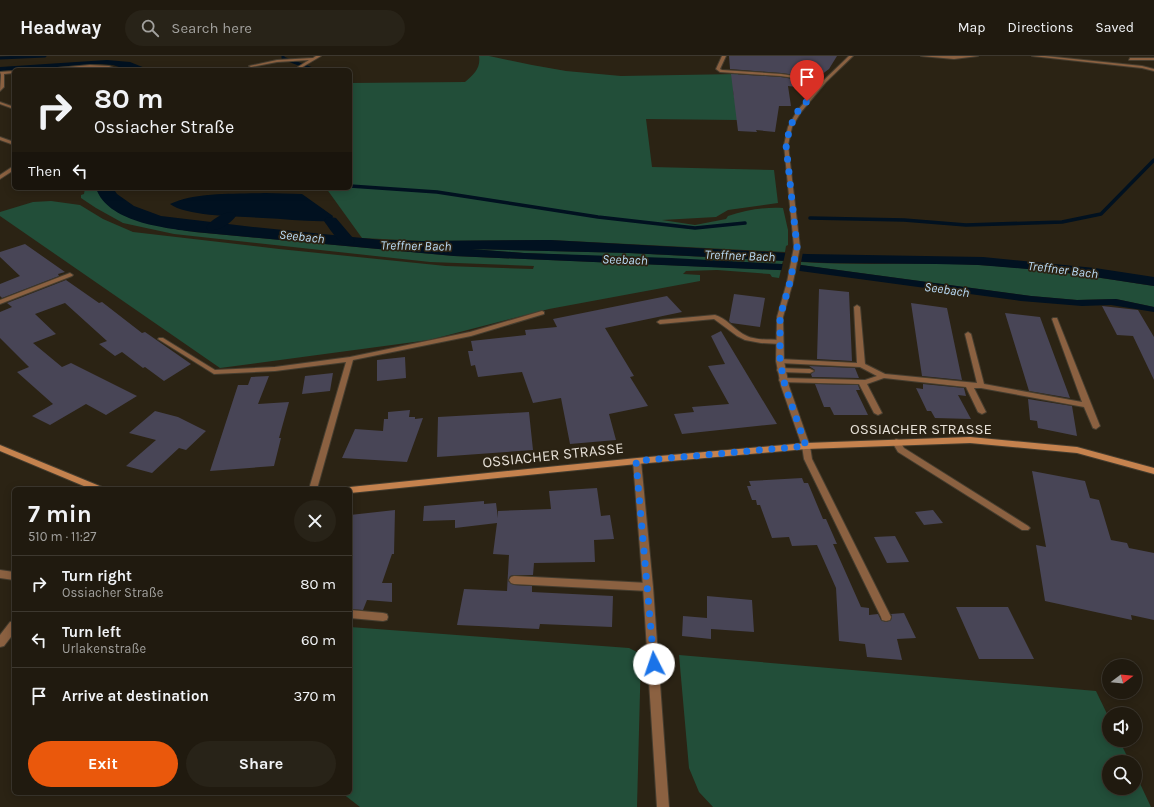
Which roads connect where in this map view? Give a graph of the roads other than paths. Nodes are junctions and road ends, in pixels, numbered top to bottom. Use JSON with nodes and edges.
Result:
{"nodes":[{"id":1,"x":319,"y":56,"type":"edge"},
{"id":2,"x":724,"y":56,"type":"edge"},
{"id":3,"x":851,"y":56,"type":"edge"},
{"id":4,"x":924,"y":56,"type":"edge"},
{"id":5,"x":976,"y":56,"type":"edge"},
{"id":6,"x":1034,"y":56,"type":"edge"},
{"id":7,"x":1130,"y":58,"type":"dead end"},
{"id":8,"x":313,"y":59,"type":"junction"},
{"id":9,"x":1152,"y":59,"type":"edge"},
{"id":10,"x":1153,"y":65,"type":"edge"},
{"id":11,"x":251,"y":66,"type":"dead end"},
{"id":12,"x":1142,"y":67,"type":"junction"},
{"id":13,"x":68,"y":68,"type":"edge"},
{"id":14,"x":113,"y":68,"type":"edge"},
{"id":15,"x":299,"y":68,"type":"dead end"},
{"id":16,"x":1154,"y":70,"type":"edge"},
{"id":17,"x":12,"y":72,"type":"edge"},
{"id":18,"x":1,"y":73,"type":"edge"},
{"id":19,"x":825,"y":81,"type":"junction"},
{"id":20,"x":0,"y":90,"type":"edge"},
{"id":21,"x":0,"y":103,"type":"edge"},
{"id":22,"x":12,"y":107,"type":"edge"},
{"id":23,"x":0,"y":138,"type":"edge"},
{"id":24,"x":12,"y":143,"type":"edge"},
{"id":25,"x":12,"y":169,"type":"edge"},
{"id":26,"x":0,"y":177,"type":"edge"},
{"id":27,"x":70,"y":275,"type":"dead end"},
{"id":28,"x":0,"y":302,"type":"edge"},
{"id":29,"x":857,"y":307,"type":"dead end"},
{"id":30,"x":542,"y":313,"type":"dead end"},
{"id":31,"x":1055,"y":319,"type":"dead end"},
{"id":32,"x":660,"y":322,"type":"dead end"},
{"id":33,"x":968,"y":334,"type":"dead end"},
{"id":34,"x":161,"y":339,"type":"dead end"},
{"id":35,"x":780,"y":342,"type":"junction"},
{"id":36,"x":350,"y":360,"type":"junction"},
{"id":37,"x":780,"y":361,"type":"junction"},
{"id":38,"x":861,"y":365,"type":"junction"},
{"id":39,"x":781,"y":370,"type":"junction"},
{"id":40,"x":810,"y":370,"type":"dead end"},
{"id":41,"x":883,"y":376,"type":"junction"},
{"id":42,"x":783,"y":380,"type":"junction"},
{"id":43,"x":862,"y":382,"type":"junction"},
{"id":44,"x":969,"y":385,"type":"junction"},
{"id":45,"x":981,"y":386,"type":"junction"},
{"id":46,"x":1087,"y":405,"type":"junction"},
{"id":47,"x":982,"y":412,"type":"dead end"},
{"id":48,"x":878,"y":413,"type":"dead end"},
{"id":49,"x":1096,"y":426,"type":"dead end"},
{"id":50,"x":896,"y":442,"type":"junction"},
{"id":51,"x":806,"y":446,"type":"junction"},
{"id":52,"x":0,"y":448,"type":"edge"},
{"id":53,"x":636,"y":461,"type":"junction"},
{"id":54,"x":1154,"y":472,"type":"edge"},
{"id":55,"x":94,"y":487,"type":"edge"},
{"id":56,"x":314,"y":487,"type":"edge"},
{"id":57,"x":352,"y":490,"type":"edge"},
{"id":58,"x":1025,"y":528,"type":"dead end"},
{"id":59,"x":0,"y":574,"type":"edge"},
{"id":60,"x":12,"y":576,"type":"edge"},
{"id":61,"x":514,"y":580,"type":"dead end"},
{"id":62,"x":648,"y":587,"type":"junction"},
{"id":63,"x":352,"y":614,"type":"edge"},
{"id":64,"x":382,"y":617,"type":"dead end"},
{"id":65,"x":886,"y":617,"type":"dead end"},
{"id":66,"x":12,"y":628,"type":"edge"},
{"id":67,"x":0,"y":643,"type":"edge"},
{"id":68,"x":665,"y":806,"type":"edge"}],
"edges":[{"from":1,"to":8,"type":"street"},
{"from":2,"to":19,"type":"street"},
{"from":3,"to":19,"type":"street"},
{"from":4,"to":5,"type":"street"},
{"from":6,"to":12,"type":"street"},
{"from":7,"to":9,"type":"street"},
{"from":8,"to":11,"type":"street"},
{"from":8,"to":15,"type":"street"},
{"from":9,"to":10,"type":"street"},
{"from":10,"to":12,"type":"street"},
{"from":12,"to":16,"type":"street"},
{"from":13,"to":14,"type":"street"},
{"from":17,"to":18,"type":"street"},
{"from":18,"to":20,"type":"street"},
{"from":19,"to":35,"type":"street"},
{"from":21,"to":22,"type":"street"},
{"from":23,"to":24,"type":"street"},
{"from":25,"to":26,"type":"street"},
{"from":27,"to":28,"type":"street"},
{"from":29,"to":38,"type":"street"},
{"from":30,"to":36,"type":"street"},
{"from":31,"to":46,"type":"street"},
{"from":32,"to":35,"type":"street"},
{"from":33,"to":45,"type":"street"},
{"from":34,"to":36,"type":"street"},
{"from":35,"to":37,"type":"street"},
{"from":36,"to":56,"type":"street"},
{"from":37,"to":38,"type":"street"},
{"from":37,"to":39,"type":"street"},
{"from":38,"to":41,"type":"street"},
{"from":39,"to":40,"type":"street"},
{"from":39,"to":42,"type":"street"},
{"from":41,"to":43,"type":"street"},
{"from":41,"to":44,"type":"street"},
{"from":42,"to":43,"type":"street"},
{"from":42,"to":51,"type":"street"},
{"from":43,"to":48,"type":"street"},
{"from":44,"to":45,"type":"street"},
{"from":44,"to":47,"type":"street"},
{"from":45,"to":46,"type":"street"},
{"from":46,"to":49,"type":"street"},
{"from":50,"to":51,"type":"main road","name":"OSSIACHER STRASSE"},
{"from":50,"to":54,"type":"main road","name":"OSSIACHER STRASSE"},
{"from":50,"to":58,"type":"street"},
{"from":51,"to":53,"type":"main road","name":"OSSIACHER STRASSE"},
{"from":51,"to":65,"type":"street"},
{"from":52,"to":55,"type":"main road"},
{"from":53,"to":57,"type":"main road","name":"OSSIACHER STRASSE"},
{"from":53,"to":62,"type":"street"},
{"from":59,"to":60,"type":"street"},
{"from":61,"to":62,"type":"street"},
{"from":62,"to":68,"type":"street"},
{"from":63,"to":64,"type":"street"},
{"from":66,"to":67,"type":"street"}]}
